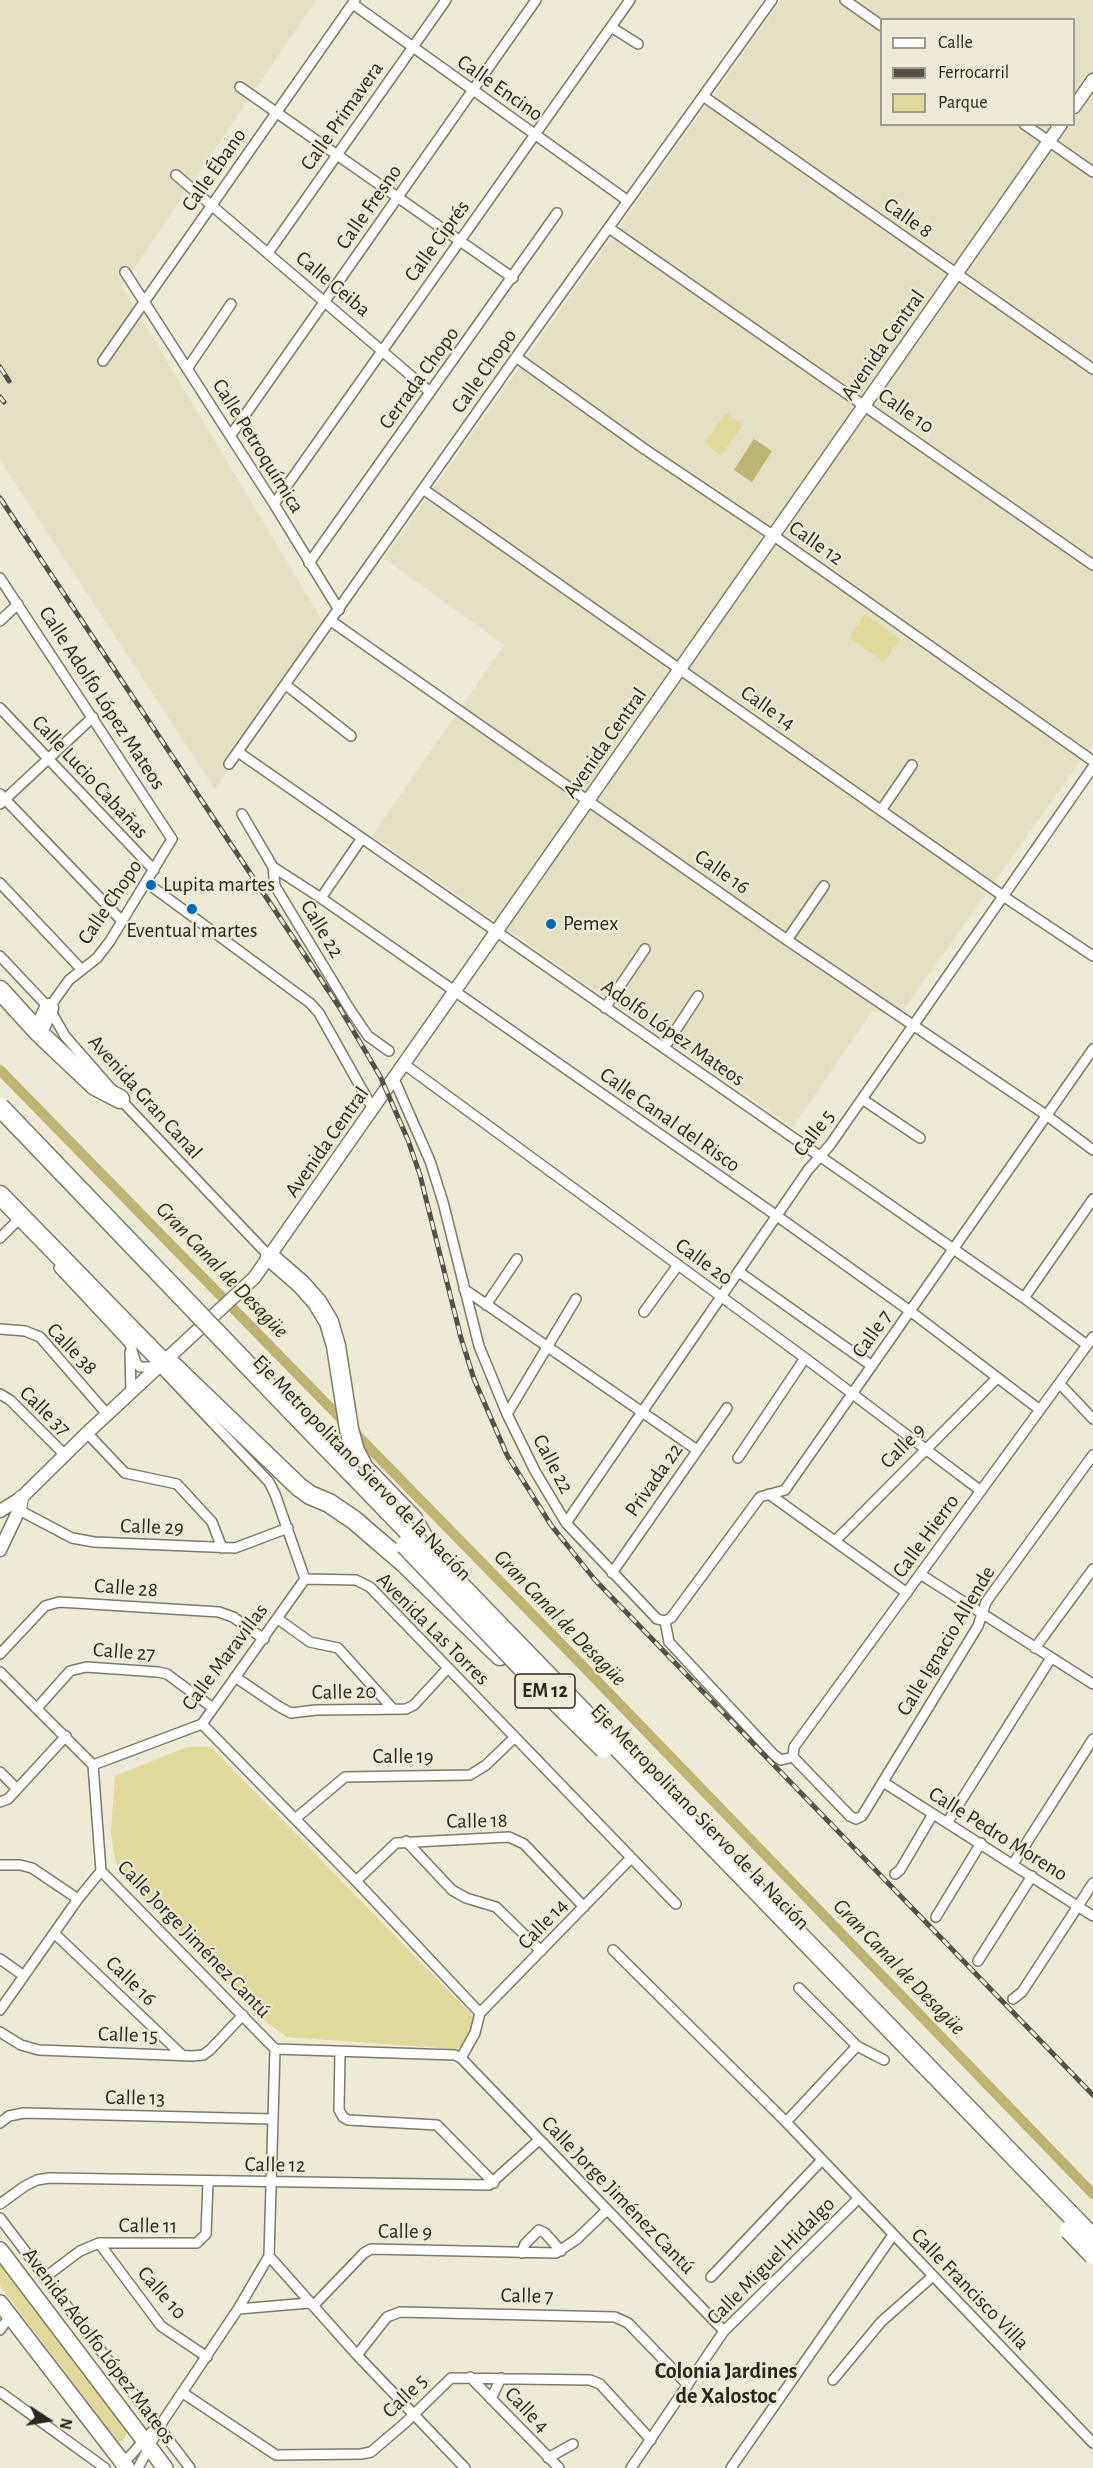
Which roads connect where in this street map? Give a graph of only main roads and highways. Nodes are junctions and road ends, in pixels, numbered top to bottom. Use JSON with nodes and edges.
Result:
{"nodes":[{"id":1,"x":0,"y":990,"type":"edge"},
{"id":2,"x":49,"y":1008,"type":"road end"},
{"id":3,"x":38,"y":1032,"type":"junction"},
{"id":4,"x":120,"y":1099,"type":"road end"},
{"id":5,"x":0,"y":1107,"type":"edge"},
{"id":6,"x":0,"y":1125,"type":"edge"},
{"id":7,"x":0,"y":1195,"type":"edge"},
{"id":8,"x":270,"y":1257,"type":"road end"},
{"id":9,"x":435,"y":1558,"type":"junction"},
{"id":10,"x":531,"y":1677,"type":"junction"},
{"id":11,"x":1093,"y":2238,"type":"edge"},
{"id":12,"x":0,"y":2250,"type":"edge"},
{"id":13,"x":1093,"y":2255,"type":"edge"},
{"id":14,"x":0,"y":2303,"type":"edge"},
{"id":15,"x":127,"y":2467,"type":"edge"},
{"id":16,"x":165,"y":2468,"type":"edge"}],
"edges":[{"from":1,"to":3,"type":"highway"},
{"from":2,"to":3,"type":"highway"},
{"from":3,"to":4,"type":"highway"},
{"from":5,"to":9,"type":"highway","name":"Eje Metropolitano Siervo de la Nación","number":"EM 12","bridge":true},
{"from":6,"to":10,"type":"highway","name":"Eje Metropolitano Siervo de la Nación","number":"EM 12","bridge":true},
{"from":7,"to":10,"type":"highway","bridge":true},
{"from":8,"to":9,"type":"highway"},
{"from":9,"to":11,"type":"highway","name":"Eje Metropolitano Siervo de la Nación","number":"EM 12","bridge":true},
{"from":10,"to":13,"type":"highway","name":"Eje Metropolitano Siervo de la Nación","number":"EM 12","bridge":true},
{"from":12,"to":16,"type":"main road","name":"Avenida Adolfo López Mateos"},
{"from":14,"to":15,"type":"main road"}]}
